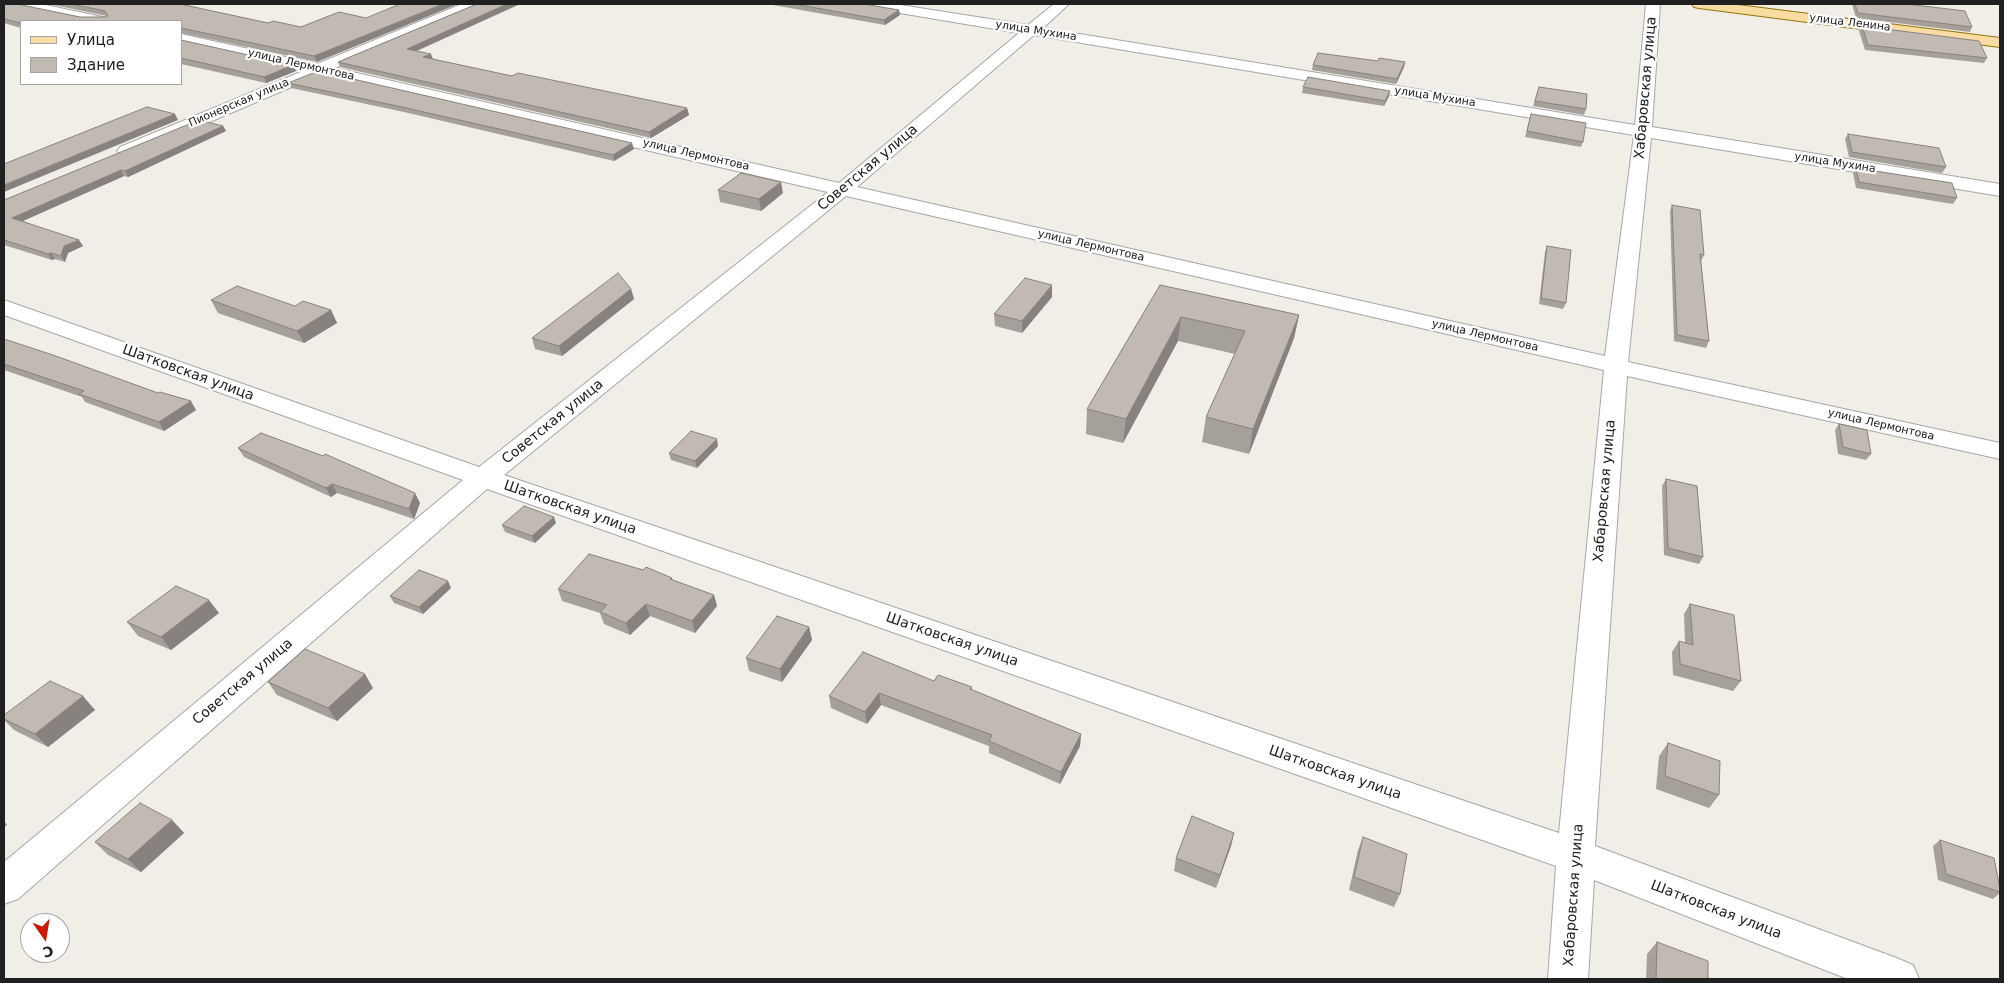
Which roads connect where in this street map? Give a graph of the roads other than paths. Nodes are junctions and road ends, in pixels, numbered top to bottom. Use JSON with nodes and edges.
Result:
{"nodes":[{"id":1,"x":22,"y":4,"type":"edge"},
{"id":2,"x":474,"y":4,"type":"edge"},
{"id":3,"x":870,"y":4,"type":"edge"},
{"id":4,"x":1062,"y":4,"type":"edge"},
{"id":5,"x":1653,"y":4,"type":"edge"},
{"id":6,"x":1699,"y":4,"type":"edge"},
{"id":7,"x":97,"y":20,"type":"edge"},
{"id":8,"x":1031,"y":30,"type":"junction"},
{"id":9,"x":182,"y":38,"type":"edge"},
{"id":10,"x":2000,"y":43,"type":"edge"},
{"id":11,"x":321,"y":69,"type":"junction"},
{"id":12,"x":1644,"y":131,"type":"junction"},
{"id":13,"x":113,"y":156,"type":"edge"},
{"id":14,"x":844,"y":189,"type":"junction"},
{"id":15,"x":2000,"y":190,"type":"edge"},
{"id":16,"x":4,"y":307,"type":"edge"},
{"id":17,"x":1616,"y":366,"type":"junction"},
{"id":18,"x":2000,"y":451,"type":"edge"},
{"id":19,"x":483,"y":478,"type":"junction"},
{"id":20,"x":1576,"y":856,"type":"junction"},
{"id":21,"x":4,"y":886,"type":"edge"},
{"id":22,"x":1568,"y":979,"type":"edge"},
{"id":23,"x":1899,"y":979,"type":"edge"}],
"edges":[{"from":1,"to":7,"type":"street"},
{"from":2,"to":11,"type":"street","name":"Пионерская улица"},
{"from":3,"to":8,"type":"street","name":"улица Мухина"},
{"from":4,"to":8,"type":"street","name":"Советская улица"},
{"from":5,"to":12,"type":"street","name":"Хабаровская улица"},
{"from":6,"to":10,"type":"main road","name":"улица Ленина"},
{"from":8,"to":12,"type":"street","name":"улица Мухина"},
{"from":8,"to":14,"type":"street","name":"Советская улица"},
{"from":9,"to":11,"type":"street","name":"улица Лермонтова"},
{"from":11,"to":13,"type":"street","name":"Пионерская улица"},
{"from":11,"to":14,"type":"street","name":"улица Лермонтова"},
{"from":12,"to":15,"type":"street","name":"улица Мухина"},
{"from":12,"to":17,"type":"street","name":"Хабаровская улица"},
{"from":14,"to":17,"type":"street","name":"улица Лермонтова"},
{"from":14,"to":19,"type":"street","name":"Советская улица"},
{"from":16,"to":19,"type":"street","name":"Шатковская улица"},
{"from":17,"to":18,"type":"street","name":"улица Лермонтова"},
{"from":17,"to":20,"type":"street","name":"Хабаровская улица"},
{"from":19,"to":20,"type":"street","name":"Шатковская улица"},
{"from":19,"to":21,"type":"street","name":"Советская улица"},
{"from":20,"to":22,"type":"street","name":"Хабаровская улица"},
{"from":20,"to":23,"type":"street","name":"Шатковская улица"}]}
